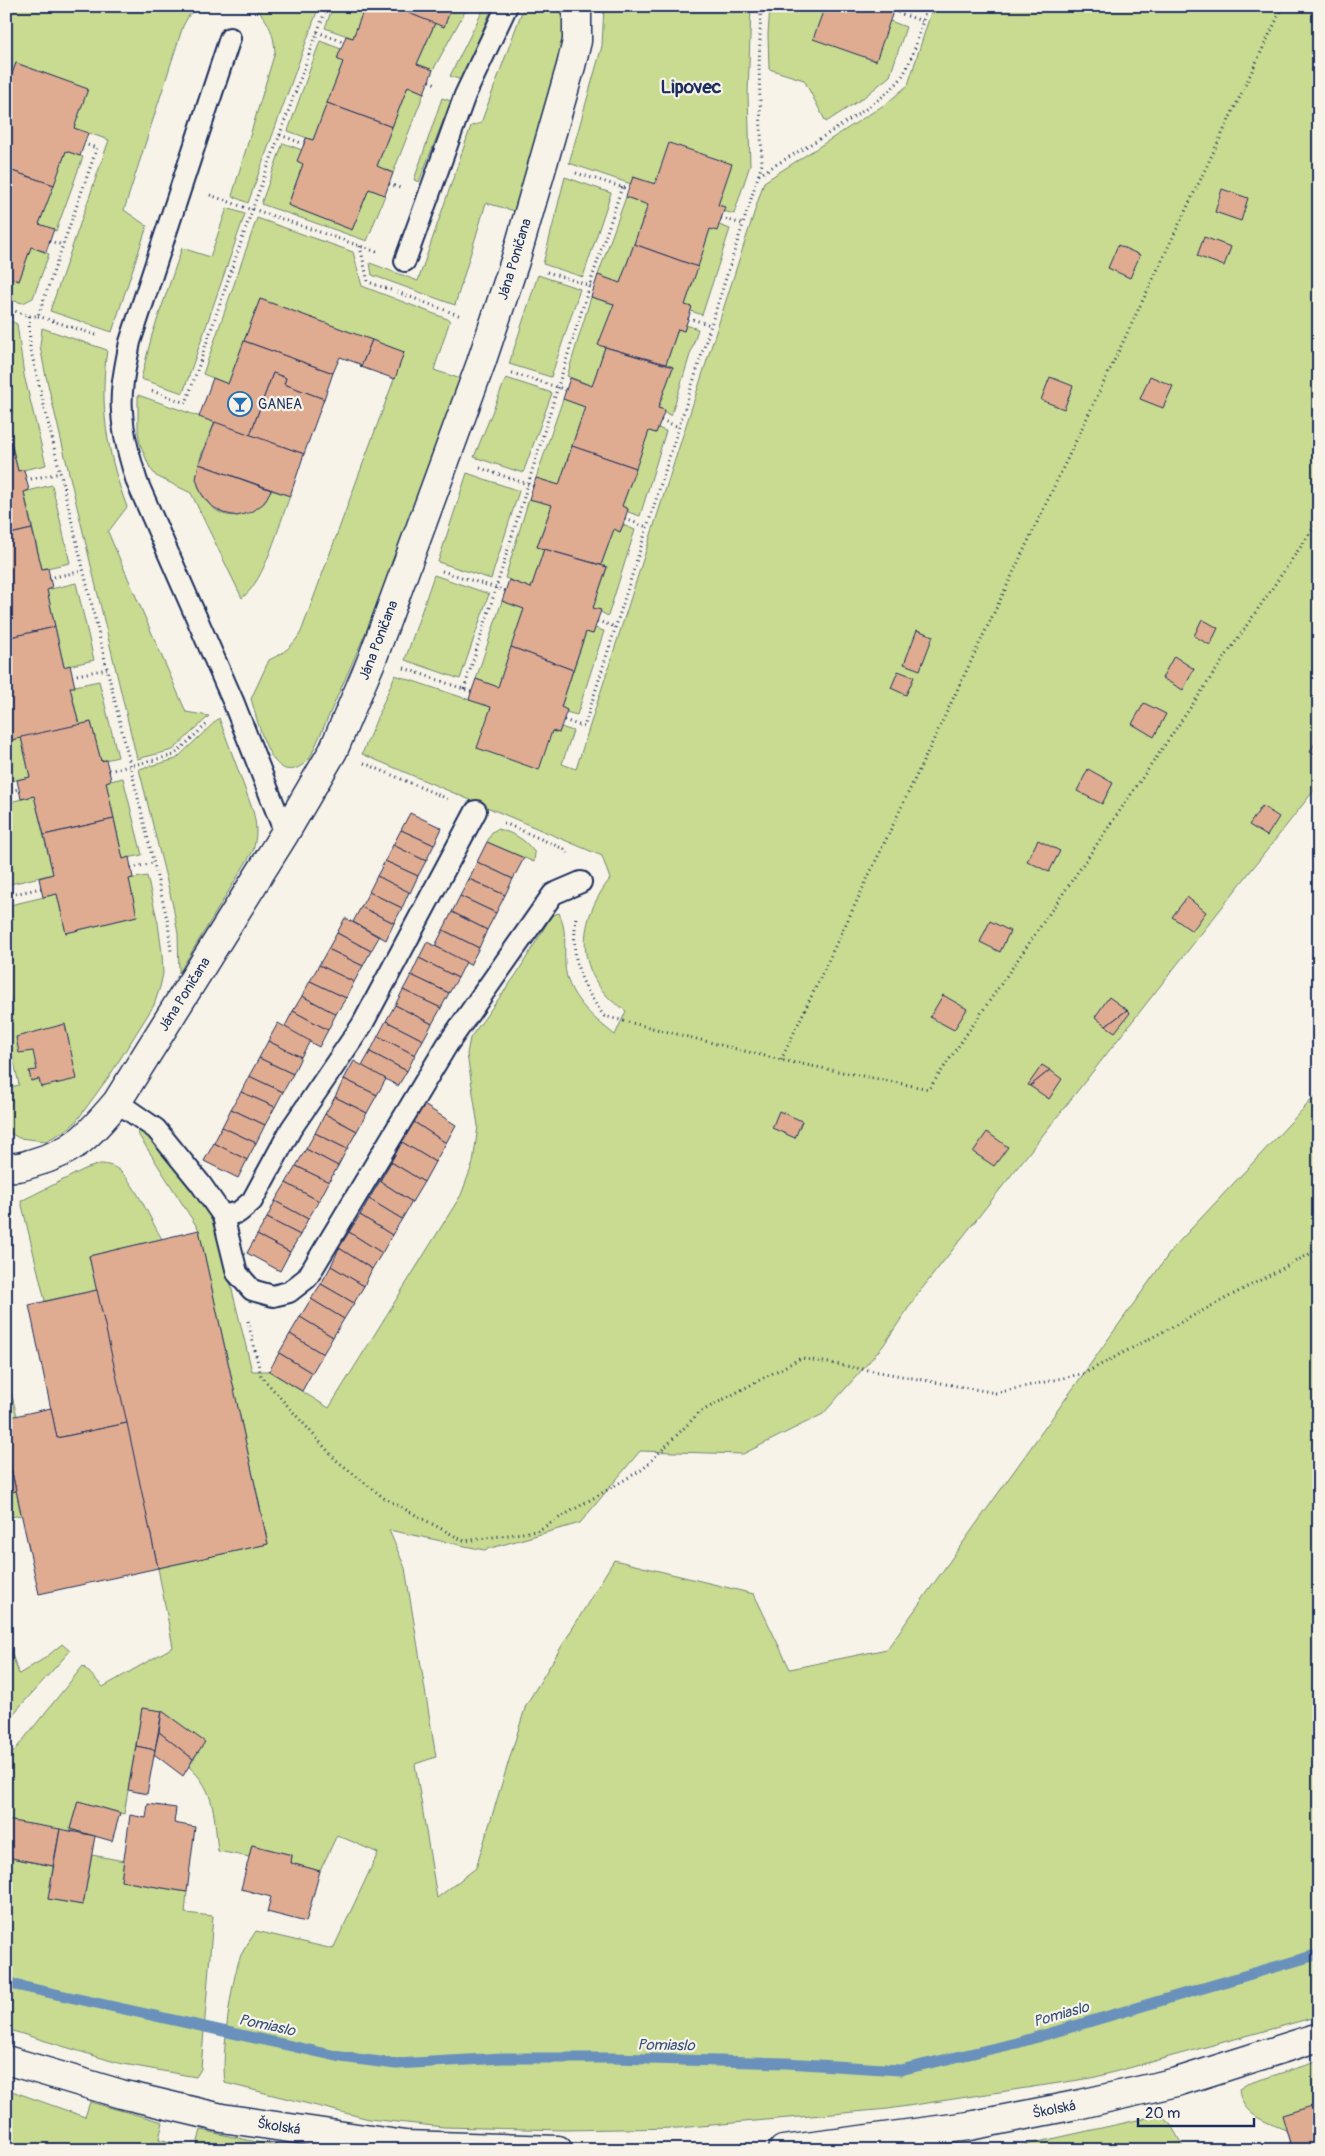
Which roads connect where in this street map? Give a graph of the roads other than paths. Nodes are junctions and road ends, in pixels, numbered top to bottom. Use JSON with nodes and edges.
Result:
{"nodes":[{"id":1,"x":507,"y":6,"type":"edge"},
{"id":2,"x":577,"y":6,"type":"edge"},
{"id":3,"x":230,"y":38,"type":"dead end"},
{"id":4,"x":405,"y":261,"type":"dead end"},
{"id":5,"x":476,"y":810,"type":"dead end"},
{"id":6,"x":285,"y":832,"type":"junction"},
{"id":7,"x":581,"y":882,"type":"dead end"},
{"id":8,"x":117,"y":1102,"type":"junction"},
{"id":9,"x":6,"y":1166,"type":"edge"},
{"id":10,"x":223,"y":1216,"type":"junction"},
{"id":11,"x":1319,"y":2037,"type":"edge"},
{"id":12,"x":6,"y":2060,"type":"edge"},
{"id":13,"x":558,"y":2150,"type":"edge"},
{"id":14,"x":783,"y":2150,"type":"edge"}],
"edges":[{"from":1,"to":4,"type":"lane"},
{"from":2,"to":6,"type":"street","name":"Jána Poničana"},
{"from":3,"to":6,"type":"lane"},
{"from":5,"to":10,"type":"lane"},
{"from":6,"to":8,"type":"street","name":"Jána Poničana"},
{"from":7,"to":10,"type":"lane"},
{"from":8,"to":9,"type":"street","name":"Jána Poničana"},
{"from":8,"to":10,"type":"lane"},
{"from":11,"to":14,"type":"street","name":"Školská"},
{"from":12,"to":13,"type":"street","name":"Školská"}]}
